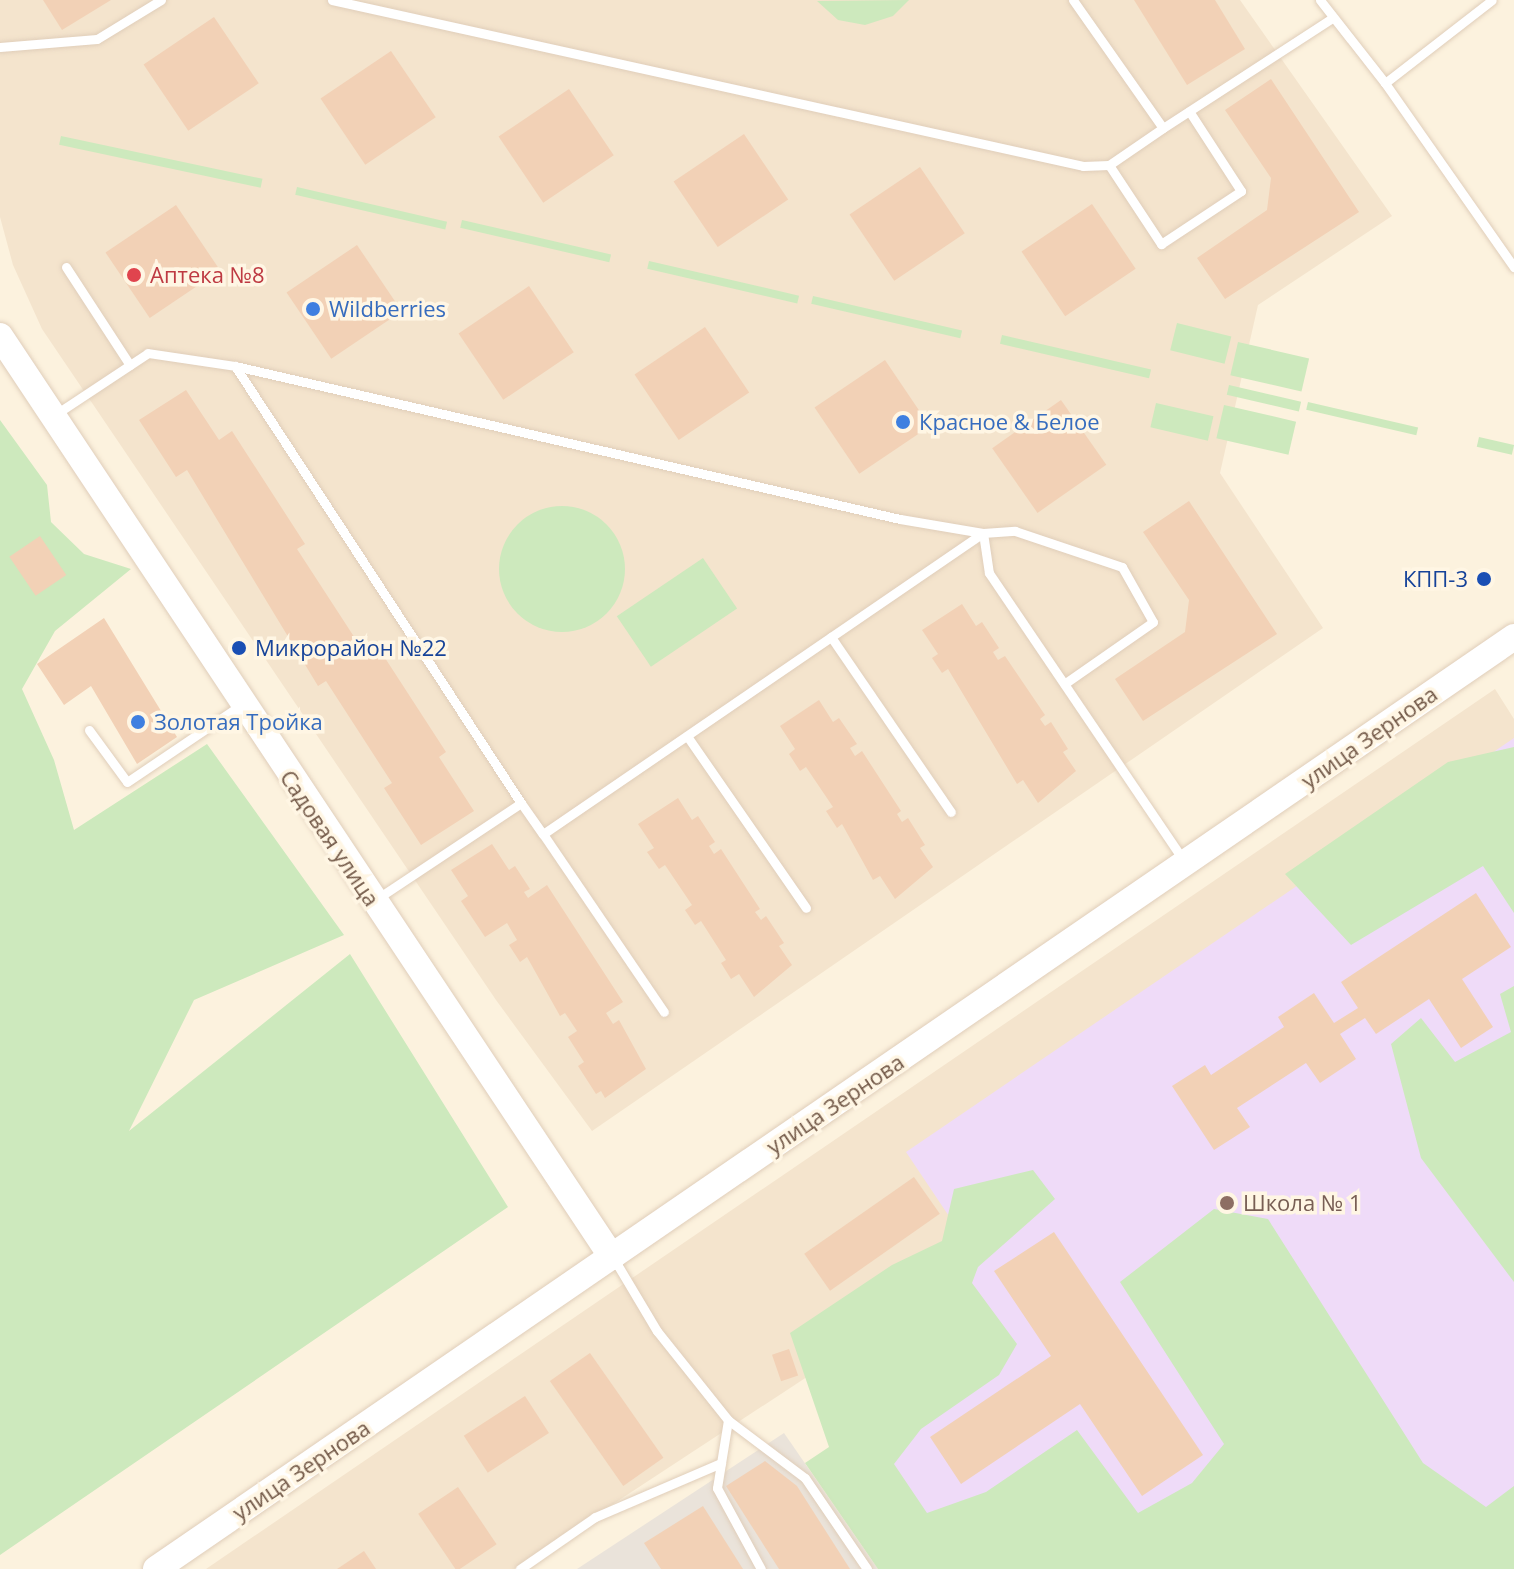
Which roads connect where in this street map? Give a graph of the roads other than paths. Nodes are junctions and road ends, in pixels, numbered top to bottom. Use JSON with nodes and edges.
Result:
{"nodes":[{"id":1,"x":161,"y":0,"type":"edge"},
{"id":2,"x":332,"y":0,"type":"edge"},
{"id":3,"x":1073,"y":0,"type":"edge"},
{"id":4,"x":1320,"y":0,"type":"edge"},
{"id":5,"x":1492,"y":0,"type":"edge"},
{"id":6,"x":1331,"y":19,"type":"junction"},
{"id":7,"x":0,"y":47,"type":"edge"},
{"id":8,"x":1385,"y":83,"type":"junction"},
{"id":9,"x":1189,"y":111,"type":"junction"},
{"id":10,"x":1163,"y":128,"type":"junction"},
{"id":11,"x":1109,"y":165,"type":"junction"},
{"id":12,"x":66,"y":267,"type":"dead end"},
{"id":13,"x":1514,"y":267,"type":"edge"},
{"id":14,"x":0,"y":336,"type":"edge"},
{"id":15,"x":130,"y":365,"type":"junction"},
{"id":16,"x":235,"y":366,"type":"junction"},
{"id":17,"x":51,"y":417,"type":"junction"},
{"id":18,"x":983,"y":533,"type":"junction"},
{"id":19,"x":831,"y":637,"type":"junction"},
{"id":20,"x":1514,"y":637,"type":"edge"},
{"id":21,"x":1064,"y":684,"type":"junction"},
{"id":22,"x":241,"y":705,"type":"junction"},
{"id":23,"x":89,"y":730,"type":"dead end"},
{"id":24,"x":687,"y":736,"type":"junction"},
{"id":25,"x":521,"y":803,"type":"junction"},
{"id":26,"x":951,"y":812,"type":"dead end"},
{"id":27,"x":543,"y":834,"type":"junction"},
{"id":28,"x":1186,"y":863,"type":"junction"},
{"id":29,"x":372,"y":902,"type":"junction"},
{"id":30,"x":806,"y":908,"type":"dead end"},
{"id":31,"x":664,"y":1012,"type":"dead end"},
{"id":32,"x":612,"y":1257,"type":"junction"},
{"id":33,"x":728,"y":1420,"type":"junction"},
{"id":34,"x":721,"y":1463,"type":"junction"},
{"id":35,"x":156,"y":1569,"type":"edge"},
{"id":36,"x":520,"y":1569,"type":"edge"},
{"id":37,"x":761,"y":1569,"type":"edge"},
{"id":38,"x":867,"y":1569,"type":"edge"}],
"edges":[{"from":1,"to":7,"type":"lane"},
{"from":2,"to":11,"type":"lane"},
{"from":3,"to":10,"type":"lane"},
{"from":4,"to":6,"type":"lane"},
{"from":5,"to":8,"type":"lane"},
{"from":6,"to":8,"type":"lane"},
{"from":6,"to":9,"type":"lane"},
{"from":8,"to":13,"type":"lane"},
{"from":9,"to":10,"type":"lane"},
{"from":9,"to":11,"type":"lane"},
{"from":10,"to":11,"type":"lane"},
{"from":12,"to":15,"type":"lane"},
{"from":14,"to":17,"type":"main road","name":"Садовая улица"},
{"from":15,"to":16,"type":"lane"},
{"from":15,"to":17,"type":"lane"},
{"from":16,"to":18,"type":"lane"},
{"from":16,"to":25,"type":"lane"},
{"from":17,"to":22,"type":"main road","name":"Садовая улица"},
{"from":18,"to":19,"type":"lane"},
{"from":18,"to":21,"type":"lane"},
{"from":18,"to":21,"type":"lane"},
{"from":19,"to":24,"type":"lane"},
{"from":19,"to":26,"type":"lane"},
{"from":20,"to":28,"type":"main road","name":"улица Зернова"},
{"from":21,"to":28,"type":"lane"},
{"from":22,"to":23,"type":"lane"},
{"from":22,"to":29,"type":"main road","name":"Садовая улица"},
{"from":24,"to":27,"type":"lane"},
{"from":24,"to":30,"type":"lane"},
{"from":25,"to":27,"type":"lane"},
{"from":25,"to":29,"type":"lane"},
{"from":27,"to":31,"type":"lane"},
{"from":28,"to":32,"type":"main road","name":"улица Зернова"},
{"from":29,"to":32,"type":"main road","name":"Садовая улица"},
{"from":32,"to":33,"type":"lane"},
{"from":32,"to":35,"type":"main road","name":"улица Зернова"},
{"from":33,"to":34,"type":"lane"},
{"from":33,"to":38,"type":"lane"},
{"from":34,"to":36,"type":"lane"},
{"from":34,"to":37,"type":"lane"}]}
